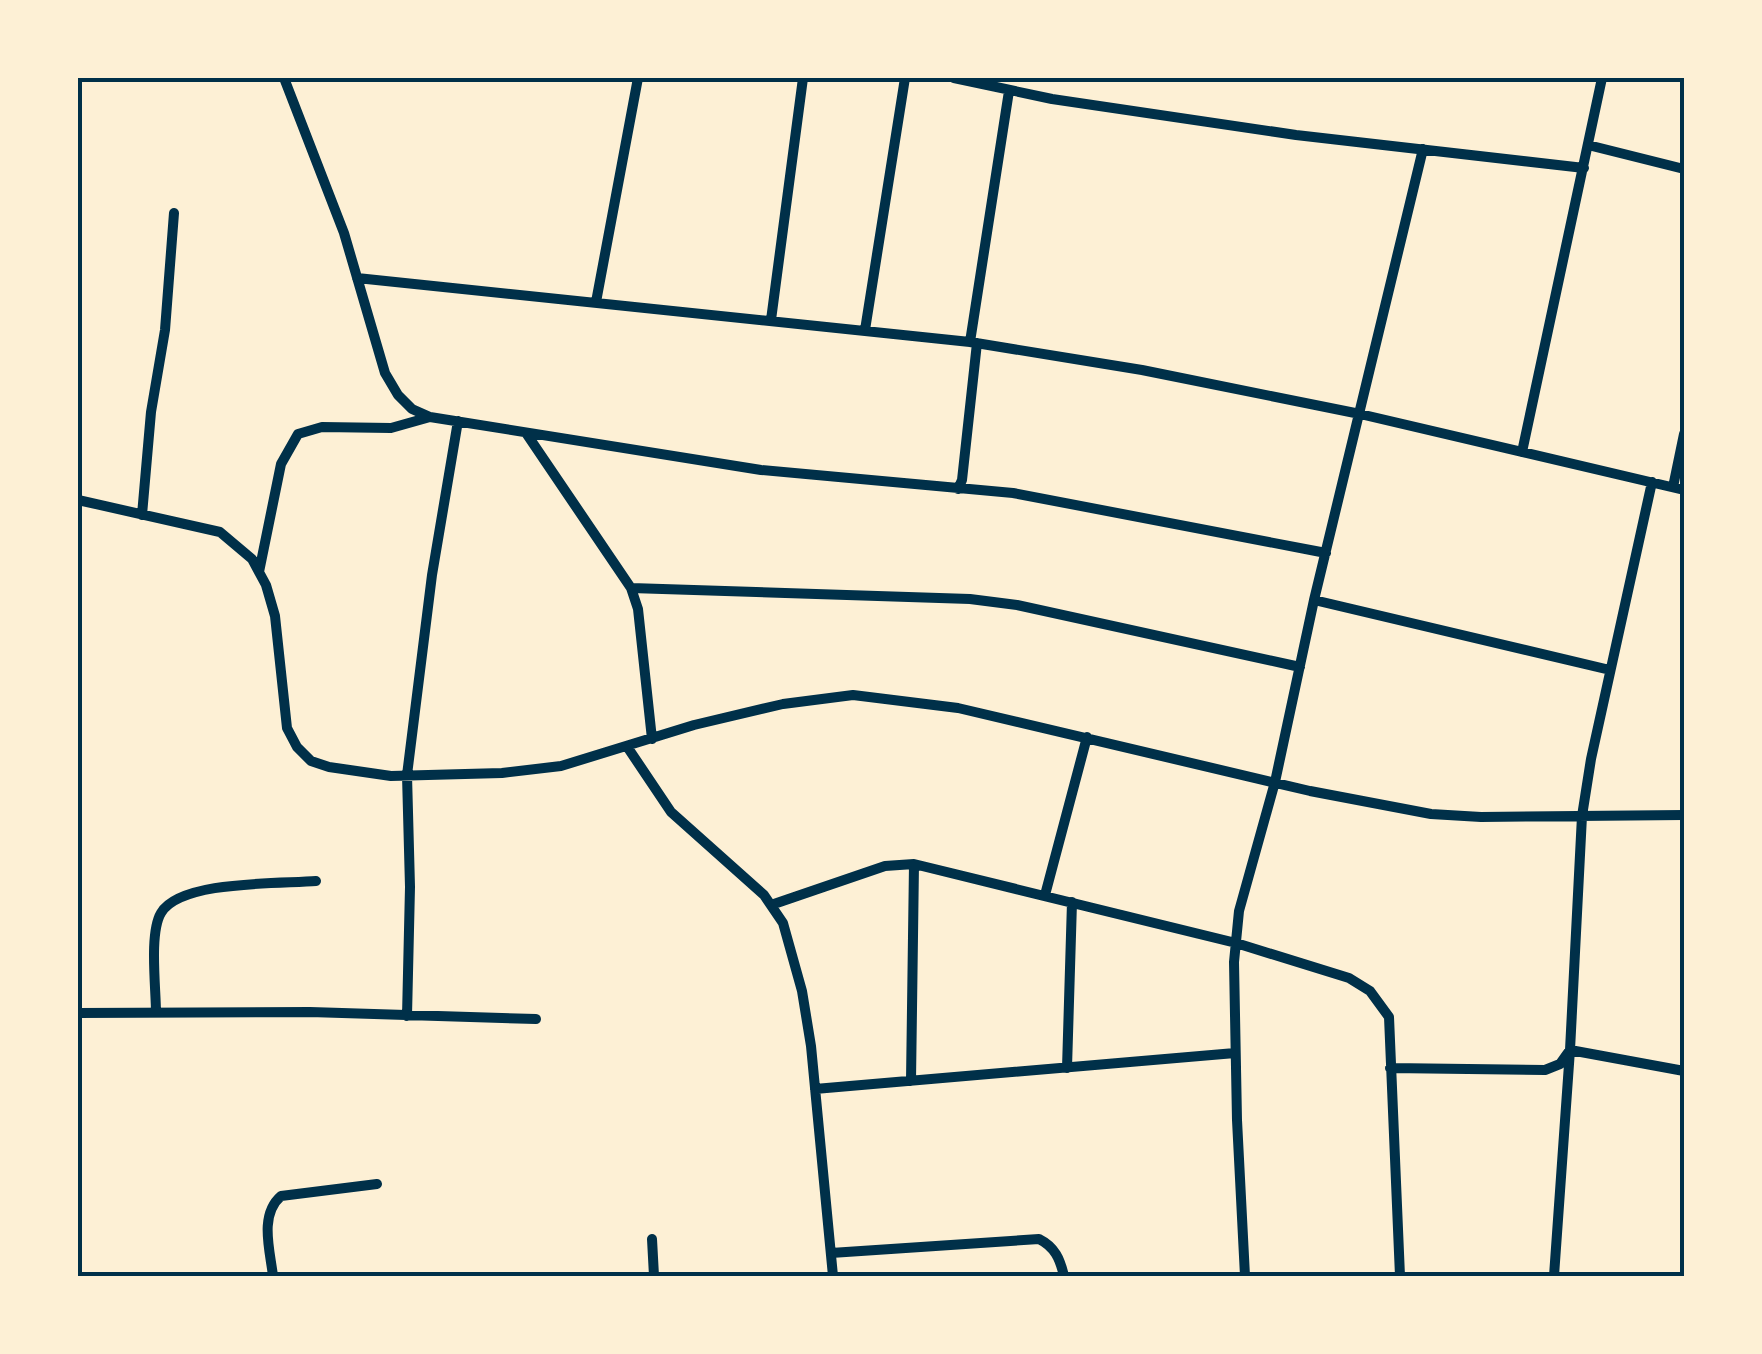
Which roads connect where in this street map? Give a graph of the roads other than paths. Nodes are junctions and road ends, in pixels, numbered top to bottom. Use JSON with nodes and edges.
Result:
{"nodes":[{"id":1,"x":284,"y":78,"type":"edge"},
{"id":2,"x":638,"y":78,"type":"edge"},
{"id":3,"x":803,"y":78,"type":"edge"},
{"id":4,"x":906,"y":78,"type":"edge"},
{"id":5,"x":954,"y":78,"type":"edge"},
{"id":6,"x":1602,"y":78,"type":"edge"},
{"id":7,"x":1009,"y":91,"type":"junction"},
{"id":8,"x":1588,"y":145,"type":"junction"},
{"id":9,"x":1422,"y":150,"type":"junction"},
{"id":10,"x":1584,"y":168,"type":"junction"},
{"id":11,"x":1684,"y":169,"type":"edge"},
{"id":12,"x":174,"y":214,"type":"dead end"},
{"id":13,"x":356,"y":278,"type":"junction"},
{"id":14,"x":596,"y":302,"type":"junction"},
{"id":15,"x":772,"y":320,"type":"junction"},
{"id":16,"x":866,"y":330,"type":"junction"},
{"id":17,"x":973,"y":342,"type":"junction"},
{"id":18,"x":1360,"y":414,"type":"junction"},
{"id":19,"x":430,"y":417,"type":"junction"},
{"id":20,"x":458,"y":421,"type":"junction"},
{"id":21,"x":526,"y":433,"type":"junction"},
{"id":22,"x":1684,"y":434,"type":"edge"},
{"id":23,"x":1522,"y":452,"type":"junction"},
{"id":24,"x":1652,"y":482,"type":"junction"},
{"id":25,"x":1678,"y":488,"type":"edge"},
{"id":26,"x":958,"y":489,"type":"junction"},
{"id":27,"x":78,"y":500,"type":"edge"},
{"id":28,"x":142,"y":515,"type":"junction"},
{"id":29,"x":1326,"y":553,"type":"junction"},
{"id":30,"x":259,"y":572,"type":"junction"},
{"id":31,"x":631,"y":588,"type":"junction"},
{"id":32,"x":1314,"y":600,"type":"junction"},
{"id":33,"x":1300,"y":668,"type":"junction"},
{"id":34,"x":1610,"y":670,"type":"junction"},
{"id":35,"x":1087,"y":737,"type":"junction"},
{"id":36,"x":652,"y":740,"type":"junction"},
{"id":37,"x":628,"y":748,"type":"junction"},
{"id":38,"x":407,"y":776,"type":"junction"},
{"id":39,"x":1275,"y":782,"type":"junction"},
{"id":40,"x":1684,"y":815,"type":"edge"},
{"id":41,"x":1582,"y":816,"type":"junction"},
{"id":42,"x":914,"y":864,"type":"junction"},
{"id":43,"x":316,"y":881,"type":"dead end"},
{"id":44,"x":1045,"y":895,"type":"junction"},
{"id":45,"x":1072,"y":902,"type":"junction"},
{"id":46,"x":771,"y":906,"type":"junction"},
{"id":47,"x":1236,"y":943,"type":"junction"},
{"id":48,"x":78,"y":1013,"type":"edge"},
{"id":49,"x":156,"y":1013,"type":"junction"},
{"id":50,"x":407,"y":1016,"type":"junction"},
{"id":51,"x":536,"y":1019,"type":"dead end"},
{"id":52,"x":1570,"y":1050,"type":"junction"},
{"id":53,"x":1236,"y":1054,"type":"junction"},
{"id":54,"x":1067,"y":1068,"type":"junction"},
{"id":55,"x":1390,"y":1068,"type":"junction"},
{"id":56,"x":1684,"y":1071,"type":"edge"},
{"id":57,"x":911,"y":1081,"type":"junction"},
{"id":58,"x":816,"y":1089,"type":"junction"},
{"id":59,"x":376,"y":1184,"type":"dead end"},
{"id":60,"x":652,"y":1239,"type":"dead end"},
{"id":61,"x":831,"y":1253,"type":"junction"},
{"id":62,"x":273,"y":1276,"type":"edge"},
{"id":63,"x":654,"y":1276,"type":"edge"},
{"id":64,"x":833,"y":1276,"type":"edge"},
{"id":65,"x":1064,"y":1276,"type":"edge"},
{"id":66,"x":1245,"y":1276,"type":"edge"},
{"id":67,"x":1400,"y":1276,"type":"edge"},
{"id":68,"x":1554,"y":1276,"type":"edge"}],
"edges":[{"from":1,"to":13,"type":"street"},
{"from":2,"to":14,"type":"street"},
{"from":3,"to":15,"type":"street"},
{"from":4,"to":16,"type":"street"},
{"from":5,"to":7,"type":"street"},
{"from":6,"to":8,"type":"street"},
{"from":7,"to":9,"type":"street"},
{"from":7,"to":17,"type":"street"},
{"from":8,"to":10,"type":"street"},
{"from":8,"to":11,"type":"street"},
{"from":9,"to":10,"type":"street"},
{"from":9,"to":18,"type":"street"},
{"from":10,"to":23,"type":"street"},
{"from":12,"to":28,"type":"street"},
{"from":13,"to":14,"type":"street"},
{"from":13,"to":19,"type":"street"},
{"from":14,"to":15,"type":"street"},
{"from":15,"to":16,"type":"street"},
{"from":16,"to":17,"type":"street"},
{"from":17,"to":18,"type":"street"},
{"from":17,"to":26,"type":"street"},
{"from":18,"to":23,"type":"street"},
{"from":18,"to":29,"type":"street"},
{"from":19,"to":20,"type":"street"},
{"from":19,"to":30,"type":"street"},
{"from":20,"to":21,"type":"street"},
{"from":20,"to":38,"type":"street"},
{"from":21,"to":26,"type":"street"},
{"from":21,"to":31,"type":"street"},
{"from":22,"to":25,"type":"street"},
{"from":23,"to":24,"type":"street"},
{"from":24,"to":25,"type":"street"},
{"from":24,"to":34,"type":"street"},
{"from":26,"to":29,"type":"street"},
{"from":27,"to":28,"type":"street"},
{"from":28,"to":30,"type":"street"},
{"from":29,"to":32,"type":"street"},
{"from":30,"to":38,"type":"street"},
{"from":31,"to":33,"type":"street"},
{"from":31,"to":36,"type":"street"},
{"from":32,"to":33,"type":"street"},
{"from":32,"to":34,"type":"street"},
{"from":33,"to":39,"type":"street"},
{"from":34,"to":41,"type":"street"},
{"from":35,"to":36,"type":"street"},
{"from":35,"to":39,"type":"street"},
{"from":35,"to":44,"type":"street"},
{"from":36,"to":37,"type":"street"},
{"from":37,"to":38,"type":"street"},
{"from":37,"to":46,"type":"street"},
{"from":38,"to":50,"type":"street"},
{"from":39,"to":41,"type":"street"},
{"from":39,"to":47,"type":"street"},
{"from":40,"to":41,"type":"street"},
{"from":41,"to":52,"type":"street"},
{"from":42,"to":44,"type":"street"},
{"from":42,"to":46,"type":"street"},
{"from":42,"to":57,"type":"street"},
{"from":43,"to":49,"type":"street"},
{"from":44,"to":45,"type":"street"},
{"from":45,"to":47,"type":"street"},
{"from":45,"to":54,"type":"street"},
{"from":46,"to":58,"type":"street"},
{"from":47,"to":53,"type":"street"},
{"from":47,"to":55,"type":"street"},
{"from":48,"to":49,"type":"street"},
{"from":49,"to":50,"type":"street"},
{"from":50,"to":51,"type":"street"},
{"from":52,"to":55,"type":"street"},
{"from":52,"to":56,"type":"street"},
{"from":52,"to":68,"type":"street"},
{"from":53,"to":54,"type":"street"},
{"from":53,"to":66,"type":"street"},
{"from":54,"to":57,"type":"street"},
{"from":55,"to":67,"type":"street"},
{"from":57,"to":58,"type":"street"},
{"from":58,"to":61,"type":"street"},
{"from":59,"to":62,"type":"street"},
{"from":60,"to":63,"type":"street"},
{"from":61,"to":64,"type":"street"},
{"from":61,"to":65,"type":"street"}]}
